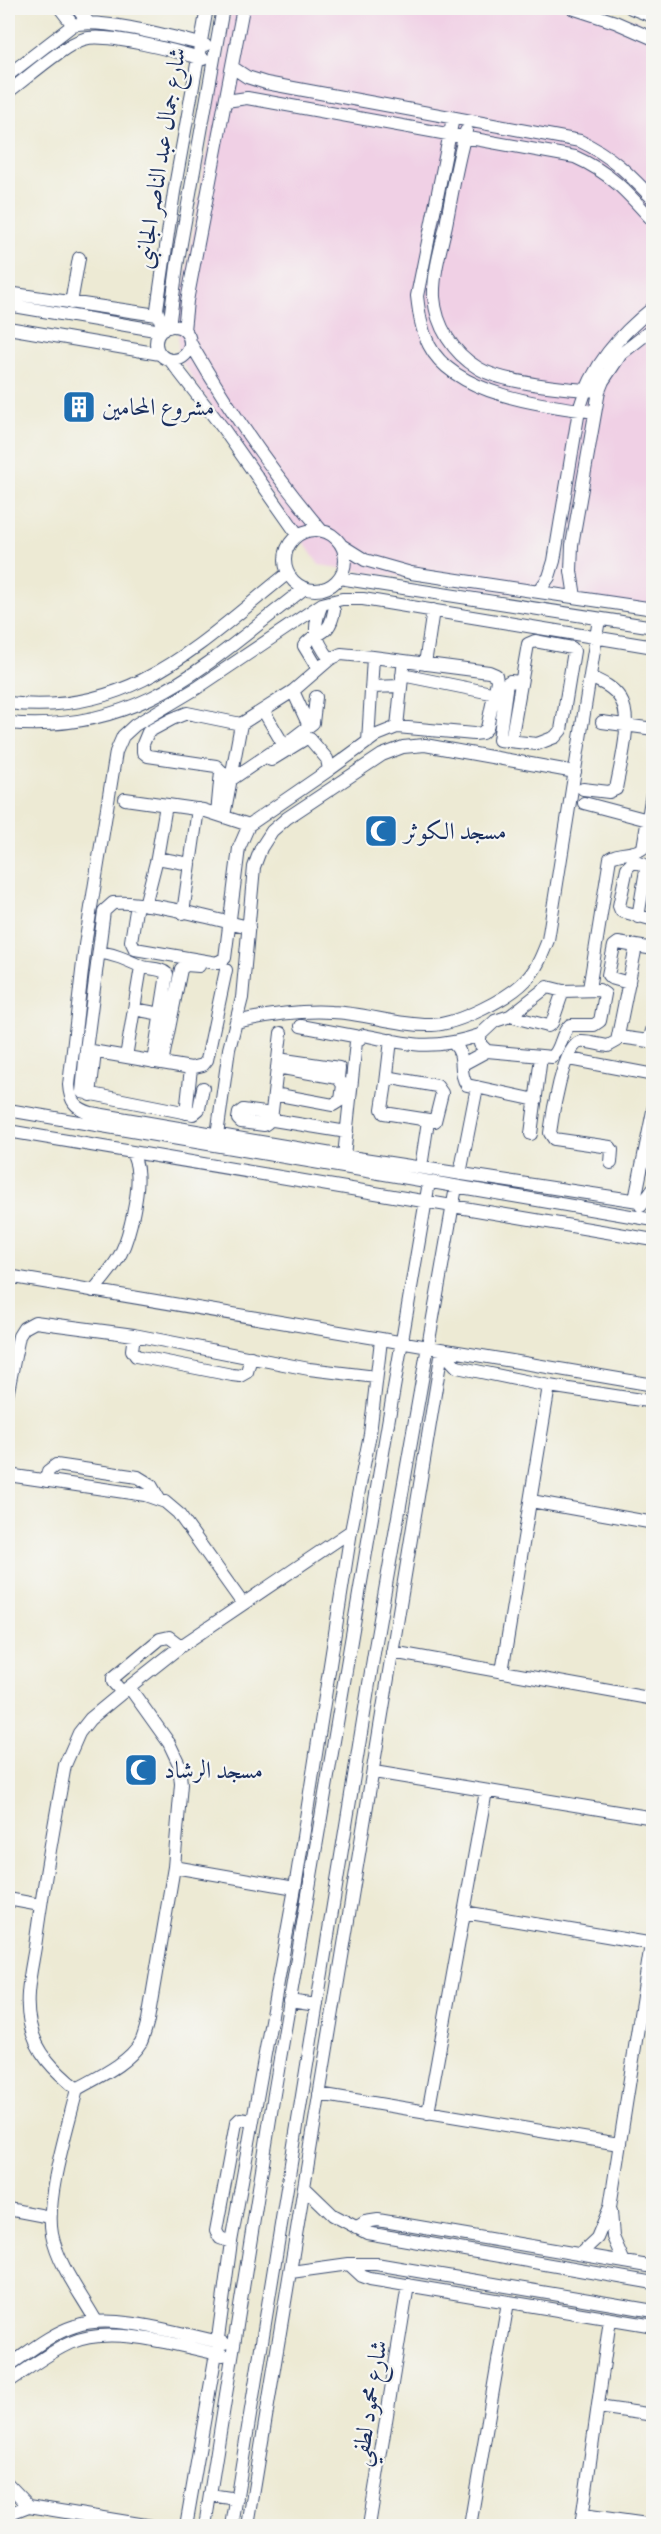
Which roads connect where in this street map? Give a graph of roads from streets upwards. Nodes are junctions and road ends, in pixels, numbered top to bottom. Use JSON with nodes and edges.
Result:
{"nodes":[{"id":1,"x":60,"y":8,"type":"edge"},
{"id":2,"x":77,"y":8,"type":"edge"},
{"id":3,"x":207,"y":8,"type":"edge"},
{"id":4,"x":223,"y":8,"type":"edge"},
{"id":5,"x":243,"y":8,"type":"edge"},
{"id":6,"x":572,"y":8,"type":"edge"},
{"id":7,"x":630,"y":8,"type":"edge"},
{"id":8,"x":654,"y":17,"type":"edge"},
{"id":9,"x":88,"y":22,"type":"junction"},
{"id":10,"x":73,"y":25,"type":"junction"},
{"id":11,"x":654,"y":39,"type":"edge"},
{"id":12,"x":200,"y":44,"type":"junction"},
{"id":13,"x":215,"y":47,"type":"junction"},
{"id":14,"x":198,"y":57,"type":"junction"},
{"id":15,"x":213,"y":62,"type":"junction"},
{"id":16,"x":232,"y":67,"type":"junction"},
{"id":17,"x":8,"y":75,"type":"edge"},
{"id":18,"x":8,"y":89,"type":"edge"},
{"id":19,"x":226,"y":101,"type":"junction"},
{"id":20,"x":453,"y":118,"type":"junction"},
{"id":21,"x":469,"y":121,"type":"junction"},
{"id":22,"x":449,"y":135,"type":"junction"},
{"id":23,"x":464,"y":136,"type":"junction"},
{"id":24,"x":654,"y":200,"type":"edge"},
{"id":25,"x":654,"y":222,"type":"edge"},
{"id":26,"x":79,"y":258,"type":"dead end"},
{"id":27,"x":8,"y":293,"type":"edge"},
{"id":28,"x":71,"y":303,"type":"junction"},
{"id":29,"x":8,"y":306,"type":"edge"},
{"id":30,"x":654,"y":308,"type":"edge"},
{"id":31,"x":157,"y":315,"type":"junction"},
{"id":32,"x":8,"y":328,"type":"edge"},
{"id":33,"x":654,"y":328,"type":"edge"},
{"id":34,"x":164,"y":329,"type":"junction"},
{"id":35,"x":184,"y":330,"type":"junction"},
{"id":36,"x":191,"y":344,"type":"junction"},
{"id":37,"x":165,"y":357,"type":"junction"},
{"id":38,"x":585,"y":390,"type":"junction"},
{"id":39,"x":599,"y":391,"type":"junction"},
{"id":40,"x":579,"y":410,"type":"junction"},
{"id":41,"x":596,"y":412,"type":"junction"},
{"id":42,"x":321,"y":531,"type":"junction"},
{"id":43,"x":298,"y":535,"type":"junction"},
{"id":44,"x":341,"y":545,"type":"junction"},
{"id":45,"x":288,"y":573,"type":"junction"},
{"id":46,"x":339,"y":578,"type":"junction"},
{"id":47,"x":305,"y":588,"type":"junction"},
{"id":48,"x":539,"y":591,"type":"junction"},
{"id":49,"x":575,"y":597,"type":"junction"},
{"id":50,"x":322,"y":604,"type":"junction"},
{"id":51,"x":654,"y":609,"type":"edge"},
{"id":52,"x":433,"y":610,"type":"junction"},
{"id":53,"x":334,"y":611,"type":"dead end"},
{"id":54,"x":599,"y":619,"type":"junction"},
{"id":55,"x":654,"y":627,"type":"edge"},
{"id":56,"x":316,"y":636,"type":"junction"},
{"id":57,"x":596,"y":637,"type":"junction"},
{"id":58,"x":654,"y":647,"type":"edge"},
{"id":59,"x":373,"y":657,"type":"junction"},
{"id":60,"x":330,"y":659,"type":"junction"},
{"id":61,"x":403,"y":661,"type":"junction"},
{"id":62,"x":425,"y":663,"type":"junction"},
{"id":63,"x":318,"y":669,"type":"junction"},
{"id":64,"x":590,"y":677,"type":"junction"},
{"id":65,"x":401,"y":680,"type":"junction"},
{"id":66,"x":521,"y":682,"type":"junction"},
{"id":67,"x":372,"y":687,"type":"junction"},
{"id":68,"x":293,"y":691,"type":"junction"},
{"id":69,"x":500,"y":694,"type":"junction"},
{"id":70,"x":316,"y":697,"type":"dead end"},
{"id":71,"x":8,"y":703,"type":"edge"},
{"id":72,"x":263,"y":710,"type":"junction"},
{"id":73,"x":602,"y":722,"type":"dead end"},
{"id":74,"x":8,"y":723,"type":"edge"},
{"id":75,"x":241,"y":724,"type":"junction"},
{"id":76,"x":626,"y":725,"type":"junction"},
{"id":77,"x":309,"y":726,"type":"junction"},
{"id":78,"x":397,"y":727,"type":"junction"},
{"id":79,"x":654,"y":729,"type":"edge"},
{"id":80,"x":511,"y":741,"type":"junction"},
{"id":81,"x":368,"y":742,"type":"junction"},
{"id":82,"x":284,"y":744,"type":"junction"},
{"id":83,"x":271,"y":760,"type":"dead end"},
{"id":84,"x":329,"y":770,"type":"junction"},
{"id":85,"x":575,"y":772,"type":"junction"},
{"id":86,"x":229,"y":781,"type":"junction"},
{"id":87,"x":654,"y":782,"type":"edge"},
{"id":88,"x":584,"y":789,"type":"dead end"},
{"id":89,"x":125,"y":799,"type":"dead end"},
{"id":90,"x":584,"y":803,"type":"dead end"},
{"id":91,"x":166,"y":805,"type":"junction"},
{"id":92,"x":201,"y":810,"type":"junction"},
{"id":93,"x":220,"y":815,"type":"junction"},
{"id":94,"x":648,"y":820,"type":"junction"},
{"id":95,"x":249,"y":825,"type":"junction"},
{"id":96,"x":157,"y":858,"type":"junction"},
{"id":97,"x":137,"y":904,"type":"junction"},
{"id":98,"x":186,"y":914,"type":"junction"},
{"id":99,"x":638,"y":917,"type":"dead end"},
{"id":100,"x":654,"y":920,"type":"edge"},
{"id":101,"x":229,"y":923,"type":"junction"},
{"id":102,"x":249,"y":927,"type":"junction"},
{"id":103,"x":636,"y":946,"type":"junction"},
{"id":104,"x":654,"y":950,"type":"edge"},
{"id":105,"x":99,"y":952,"type":"junction"},
{"id":106,"x":122,"y":957,"type":"junction"},
{"id":107,"x":141,"y":967,"type":"junction"},
{"id":108,"x":226,"y":970,"type":"junction"},
{"id":109,"x":244,"y":974,"type":"junction"},
{"id":110,"x":629,"y":983,"type":"junction"},
{"id":111,"x":588,"y":989,"type":"junction"},
{"id":112,"x":563,"y":991,"type":"junction"},
{"id":113,"x":134,"y":1009,"type":"junction"},
{"id":114,"x":161,"y":1014,"type":"junction"},
{"id":115,"x":510,"y":1016,"type":"junction"},
{"id":116,"x":236,"y":1022,"type":"junction"},
{"id":117,"x":552,"y":1023,"type":"junction"},
{"id":118,"x":301,"y":1026,"type":"dead end"},
{"id":119,"x":567,"y":1027,"type":"junction"},
{"id":120,"x":653,"y":1029,"type":"edge"},
{"id":121,"x":281,"y":1033,"type":"dead end"},
{"id":122,"x":620,"y":1033,"type":"junction"},
{"id":123,"x":480,"y":1035,"type":"junction"},
{"id":124,"x":359,"y":1037,"type":"junction"},
{"id":125,"x":391,"y":1040,"type":"junction"},
{"id":126,"x":453,"y":1044,"type":"junction"},
{"id":127,"x":608,"y":1046,"type":"junction"},
{"id":128,"x":90,"y":1051,"type":"junction"},
{"id":129,"x":487,"y":1051,"type":"junction"},
{"id":130,"x":126,"y":1057,"type":"junction"},
{"id":131,"x":541,"y":1057,"type":"junction"},
{"id":132,"x":569,"y":1059,"type":"junction"},
{"id":133,"x":157,"y":1062,"type":"junction"},
{"id":134,"x":277,"y":1063,"type":"junction"},
{"id":135,"x":463,"y":1064,"type":"junction"},
{"id":136,"x":605,"y":1066,"type":"junction"},
{"id":137,"x":191,"y":1068,"type":"junction"},
{"id":138,"x":654,"y":1075,"type":"edge"},
{"id":139,"x":386,"y":1083,"type":"junction"},
{"id":140,"x":203,"y":1088,"type":"dead end"},
{"id":141,"x":477,"y":1088,"type":"junction"},
{"id":142,"x":274,"y":1094,"type":"junction"},
{"id":143,"x":536,"y":1100,"type":"junction"},
{"id":144,"x":654,"y":1106,"type":"edge"},
{"id":145,"x":8,"y":1110,"type":"edge"},
{"id":146,"x":186,"y":1113,"type":"junction"},
{"id":147,"x":428,"y":1121,"type":"junction"},
{"id":148,"x":8,"y":1131,"type":"edge"},
{"id":149,"x":347,"y":1132,"type":"junction"},
{"id":150,"x":531,"y":1134,"type":"dead end"},
{"id":151,"x":217,"y":1135,"type":"junction"},
{"id":152,"x":132,"y":1152,"type":"junction"},
{"id":153,"x":344,"y":1156,"type":"junction"},
{"id":154,"x":611,"y":1163,"type":"dead end"},
{"id":155,"x":421,"y":1167,"type":"junction"},
{"id":156,"x":460,"y":1174,"type":"junction"},
{"id":157,"x":429,"y":1182,"type":"junction"},
{"id":158,"x":456,"y":1187,"type":"junction"},
{"id":159,"x":654,"y":1188,"type":"edge"},
{"id":160,"x":640,"y":1201,"type":"junction"},
{"id":161,"x":426,"y":1202,"type":"junction"},
{"id":162,"x":453,"y":1206,"type":"junction"},
{"id":163,"x":629,"y":1216,"type":"junction"},
{"id":164,"x":654,"y":1220,"type":"edge"},
{"id":165,"x":654,"y":1240,"type":"edge"},
{"id":166,"x":9,"y":1279,"type":"edge"},
{"id":167,"x":93,"y":1291,"type":"junction"},
{"id":168,"x":134,"y":1335,"type":"junction"},
{"id":169,"x":381,"y":1340,"type":"junction"},
{"id":170,"x":401,"y":1344,"type":"junction"},
{"id":171,"x":435,"y":1350,"type":"junction"},
{"id":172,"x":251,"y":1357,"type":"junction"},
{"id":173,"x":376,"y":1377,"type":"junction"},
{"id":174,"x":654,"y":1385,"type":"edge"},
{"id":175,"x":549,"y":1386,"type":"junction"},
{"id":176,"x":8,"y":1391,"type":"edge"},
{"id":177,"x":654,"y":1402,"type":"edge"},
{"id":178,"x":8,"y":1475,"type":"edge"},
{"id":179,"x":531,"y":1501,"type":"junction"},
{"id":180,"x":654,"y":1523,"type":"edge"},
{"id":181,"x":351,"y":1531,"type":"junction"},
{"id":182,"x":243,"y":1604,"type":"junction"},
{"id":183,"x":181,"y":1646,"type":"junction"},
{"id":184,"x":392,"y":1652,"type":"junction"},
{"id":185,"x":502,"y":1672,"type":"junction"},
{"id":186,"x":125,"y":1689,"type":"junction"},
{"id":187,"x":654,"y":1699,"type":"edge"},
{"id":188,"x":374,"y":1772,"type":"junction"},
{"id":189,"x":486,"y":1791,"type":"junction"},
{"id":190,"x":654,"y":1818,"type":"edge"},
{"id":191,"x":174,"y":1867,"type":"junction"},
{"id":192,"x":295,"y":1888,"type":"junction"},
{"id":193,"x":8,"y":1899,"type":"edge"},
{"id":194,"x":40,"y":1905,"type":"junction"},
{"id":195,"x":464,"y":1912,"type":"junction"},
{"id":196,"x":652,"y":1944,"type":"edge"},
{"id":197,"x":289,"y":2001,"type":"junction"},
{"id":198,"x":317,"y":2005,"type":"junction"},
{"id":199,"x":77,"y":2089,"type":"junction"},
{"id":200,"x":319,"y":2094,"type":"junction"},
{"id":201,"x":428,"y":2113,"type":"junction"},
{"id":202,"x":619,"y":2144,"type":"junction"},
{"id":203,"x":305,"y":2188,"type":"junction"},
{"id":204,"x":610,"y":2207,"type":"junction"},
{"id":205,"x":8,"y":2209,"type":"edge"},
{"id":206,"x":50,"y":2217,"type":"junction"},
{"id":207,"x":357,"y":2228,"type":"junction"},
{"id":208,"x":580,"y":2254,"type":"junction"},
{"id":209,"x":624,"y":2262,"type":"junction"},
{"id":210,"x":349,"y":2264,"type":"junction"},
{"id":211,"x":654,"y":2266,"type":"edge"},
{"id":212,"x":291,"y":2272,"type":"junction"},
{"id":213,"x":654,"y":2283,"type":"edge"},
{"id":214,"x":408,"y":2285,"type":"junction"},
{"id":215,"x":508,"y":2302,"type":"junction"},
{"id":216,"x":654,"y":2311,"type":"edge"},
{"id":217,"x":610,"y":2319,"type":"junction"},
{"id":218,"x":96,"y":2321,"type":"junction"},
{"id":219,"x":654,"y":2326,"type":"edge"},
{"id":220,"x":41,"y":2344,"type":"junction"},
{"id":221,"x":217,"y":2348,"type":"junction"},
{"id":222,"x":233,"y":2350,"type":"junction"},
{"id":223,"x":48,"y":2355,"type":"junction"},
{"id":224,"x":12,"y":2363,"type":"edge"},
{"id":225,"x":23,"y":2372,"type":"junction"},
{"id":226,"x":8,"y":2382,"type":"edge"},
{"id":227,"x":598,"y":2407,"type":"junction"},
{"id":228,"x":654,"y":2415,"type":"edge"},
{"id":229,"x":8,"y":2484,"type":"edge"},
{"id":230,"x":210,"y":2495,"type":"junction"},
{"id":231,"x":237,"y":2499,"type":"junction"},
{"id":232,"x":29,"y":2506,"type":"junction"},
{"id":233,"x":8,"y":2514,"type":"edge"},
{"id":234,"x":582,"y":2521,"type":"edge"},
{"id":235,"x":654,"y":2525,"type":"edge"},
{"id":236,"x":152,"y":2526,"type":"edge"},
{"id":237,"x":186,"y":2526,"type":"edge"},
{"id":238,"x":205,"y":2526,"type":"edge"},
{"id":239,"x":232,"y":2526,"type":"edge"},
{"id":240,"x":248,"y":2526,"type":"edge"},
{"id":241,"x":369,"y":2526,"type":"edge"},
{"id":242,"x":470,"y":2526,"type":"edge"}],
"edges":[{"from":1,"to":10,"type":"street"},
{"from":2,"to":9,"type":"street"},
{"from":3,"to":12,"type":"street","name":"شارع جمال عبد الناصر الجانبى"},
{"from":4,"to":13,"type":"street"},
{"from":5,"to":16,"type":"street"},
{"from":6,"to":11,"type":"street"},
{"from":7,"to":8,"type":"street"},
{"from":9,"to":10,"type":"street"},
{"from":9,"to":12,"type":"street"},
{"from":10,"to":17,"type":"street"},
{"from":12,"to":13,"type":"street"},
{"from":12,"to":14,"type":"street","name":"شارع جمال عبد الناصر الجانبى"},
{"from":13,"to":15,"type":"street"},
{"from":14,"to":15,"type":"street"},
{"from":14,"to":18,"type":"street"},
{"from":14,"to":31,"type":"street","name":"شارع جمال عبد الناصر الجانبى"},
{"from":15,"to":34,"type":"street"},
{"from":16,"to":19,"type":"street"},
{"from":16,"to":20,"type":"street"},
{"from":19,"to":22,"type":"street"},
{"from":19,"to":35,"type":"street"},
{"from":20,"to":21,"type":"street"},
{"from":20,"to":22,"type":"street"},
{"from":21,"to":23,"type":"street"},
{"from":21,"to":24,"type":"street"},
{"from":22,"to":23,"type":"street"},
{"from":22,"to":40,"type":"street"},
{"from":23,"to":25,"type":"street"},
{"from":23,"to":38,"type":"street"},
{"from":26,"to":28,"type":"street"},
{"from":27,"to":28,"type":"street"},
{"from":28,"to":31,"type":"street"},
{"from":29,"to":34,"type":"street"},
{"from":30,"to":38,"type":"street"},
{"from":31,"to":34,"type":"street","name":"شارع جمال عبد الناصر الجانبى"},
{"from":32,"to":37,"type":"street"},
{"from":33,"to":39,"type":"street"},
{"from":34,"to":35,"type":"street"},
{"from":34,"to":37,"type":"street"},
{"from":35,"to":36,"type":"street"},
{"from":36,"to":37,"type":"street"},
{"from":36,"to":42,"type":"street"},
{"from":37,"to":43,"type":"street"},
{"from":38,"to":39,"type":"street"},
{"from":38,"to":40,"type":"street"},
{"from":39,"to":41,"type":"street"},
{"from":40,"to":41,"type":"street"},
{"from":40,"to":48,"type":"street"},
{"from":41,"to":49,"type":"street"},
{"from":42,"to":43,"type":"street"},
{"from":42,"to":44,"type":"street"},
{"from":43,"to":45,"type":"street"},
{"from":44,"to":46,"type":"street"},
{"from":44,"to":48,"type":"street"},
{"from":45,"to":47,"type":"street"},
{"from":45,"to":71,"type":"street"},
{"from":46,"to":47,"type":"street"},
{"from":46,"to":54,"type":"street"},
{"from":47,"to":74,"type":"street"},
{"from":48,"to":49,"type":"street"},
{"from":49,"to":51,"type":"street"},
{"from":50,"to":52,"type":"street"},
{"from":50,"to":56,"type":"street"},
{"from":50,"to":151,"type":"street"},
{"from":52,"to":57,"type":"street"},
{"from":52,"to":62,"type":"street"},
{"from":53,"to":56,"type":"street"},
{"from":54,"to":55,"type":"street"},
{"from":54,"to":57,"type":"street"},
{"from":56,"to":60,"type":"street"},
{"from":56,"to":63,"type":"street"},
{"from":57,"to":58,"type":"street"},
{"from":57,"to":64,"type":"street"},
{"from":59,"to":60,"type":"street"},
{"from":59,"to":61,"type":"street"},
{"from":59,"to":67,"type":"street"},
{"from":60,"to":63,"type":"street"},
{"from":61,"to":62,"type":"street"},
{"from":61,"to":65,"type":"street"},
{"from":62,"to":69,"type":"street"},
{"from":63,"to":68,"type":"street"},
{"from":64,"to":76,"type":"street"},
{"from":64,"to":85,"type":"street"},
{"from":65,"to":67,"type":"street"},
{"from":65,"to":69,"type":"street"},
{"from":65,"to":78,"type":"street"},
{"from":66,"to":69,"type":"street"},
{"from":66,"to":80,"type":"street"},
{"from":66,"to":80,"type":"street"},
{"from":67,"to":81,"type":"street"},
{"from":68,"to":72,"type":"street"},
{"from":68,"to":77,"type":"street"},
{"from":69,"to":78,"type":"street"},
{"from":69,"to":80,"type":"street"},
{"from":70,"to":77,"type":"street"},
{"from":72,"to":75,"type":"street"},
{"from":72,"to":82,"type":"street"},
{"from":73,"to":76,"type":"street"},
{"from":75,"to":86,"type":"street"},
{"from":75,"to":93,"type":"street"},
{"from":76,"to":79,"type":"street"},
{"from":76,"to":88,"type":"street"},
{"from":77,"to":82,"type":"street"},
{"from":78,"to":81,"type":"street"},
{"from":81,"to":84,"type":"street"},
{"from":82,"to":86,"type":"street"},
{"from":83,"to":84,"type":"street"},
{"from":84,"to":95,"type":"street"},
{"from":85,"to":102,"type":"street"},
{"from":85,"to":116,"type":"street"},
{"from":86,"to":93,"type":"street"},
{"from":87,"to":94,"type":"street"},
{"from":89,"to":91,"type":"street"},
{"from":90,"to":94,"type":"street"},
{"from":91,"to":92,"type":"street"},
{"from":91,"to":96,"type":"street"},
{"from":92,"to":93,"type":"street"},
{"from":92,"to":98,"type":"street"},
{"from":93,"to":95,"type":"street"},
{"from":94,"to":111,"type":"street"},
{"from":95,"to":101,"type":"street"},
{"from":96,"to":97,"type":"street"},
{"from":96,"to":98,"type":"street"},
{"from":97,"to":98,"type":"street"},
{"from":97,"to":101,"type":"street"},
{"from":97,"to":105,"type":"street"},
{"from":97,"to":106,"type":"street"},
{"from":98,"to":101,"type":"street"},
{"from":99,"to":100,"type":"street"},
{"from":101,"to":102,"type":"street"},
{"from":102,"to":109,"type":"street"},
{"from":103,"to":104,"type":"street"},
{"from":103,"to":110,"type":"street"},
{"from":103,"to":110,"type":"street"},
{"from":105,"to":106,"type":"street"},
{"from":105,"to":128,"type":"street"},
{"from":106,"to":107,"type":"street"},
{"from":107,"to":113,"type":"street"},
{"from":107,"to":114,"type":"street"},
{"from":108,"to":109,"type":"street"},
{"from":108,"to":133,"type":"street"},
{"from":108,"to":137,"type":"street"},
{"from":109,"to":116,"type":"street"},
{"from":110,"to":122,"type":"street"},
{"from":111,"to":112,"type":"street"},
{"from":111,"to":119,"type":"street"},
{"from":112,"to":115,"type":"street"},
{"from":112,"to":117,"type":"street"},
{"from":113,"to":114,"type":"street"},
{"from":113,"to":130,"type":"street"},
{"from":114,"to":133,"type":"street"},
{"from":115,"to":117,"type":"street"},
{"from":115,"to":123,"type":"street"},
{"from":116,"to":151,"type":"street"},
{"from":117,"to":119,"type":"street"},
{"from":118,"to":124,"type":"street"},
{"from":119,"to":131,"type":"street"},
{"from":120,"to":122,"type":"street"},
{"from":121,"to":134,"type":"street"},
{"from":122,"to":127,"type":"street"},
{"from":123,"to":126,"type":"street"},
{"from":123,"to":129,"type":"street"},
{"from":124,"to":125,"type":"street"},
{"from":124,"to":149,"type":"street"},
{"from":125,"to":126,"type":"street"},
{"from":125,"to":139,"type":"street"},
{"from":126,"to":135,"type":"street"},
{"from":127,"to":132,"type":"street"},
{"from":127,"to":136,"type":"street"},
{"from":128,"to":130,"type":"street"},
{"from":128,"to":146,"type":"street"},
{"from":129,"to":131,"type":"street"},
{"from":129,"to":135,"type":"street"},
{"from":130,"to":133,"type":"street"},
{"from":131,"to":143,"type":"street"},
{"from":132,"to":136,"type":"street"},
{"from":132,"to":154,"type":"street"},
{"from":133,"to":137,"type":"street"},
{"from":134,"to":142,"type":"street"},
{"from":134,"to":142,"type":"street"},
{"from":135,"to":141,"type":"street"},
{"from":136,"to":138,"type":"street"},
{"from":137,"to":146,"type":"street"},
{"from":139,"to":147,"type":"street"},
{"from":139,"to":147,"type":"street"},
{"from":140,"to":146,"type":"street"},
{"from":141,"to":143,"type":"street"},
{"from":141,"to":156,"type":"street"},
{"from":142,"to":149,"type":"street"},
{"from":143,"to":150,"type":"street"},
{"from":144,"to":160,"type":"street"},
{"from":145,"to":157,"type":"street"},
{"from":147,"to":155,"type":"street"},
{"from":148,"to":152,"type":"street"},
{"from":149,"to":153,"type":"street"},
{"from":151,"to":153,"type":"street"},
{"from":152,"to":161,"type":"street"},
{"from":152,"to":167,"type":"street"},
{"from":153,"to":155,"type":"street"},
{"from":155,"to":156,"type":"street"},
{"from":156,"to":160,"type":"street"},
{"from":157,"to":158,"type":"street"},
{"from":157,"to":161,"type":"street"},
{"from":158,"to":162,"type":"street"},
{"from":158,"to":163,"type":"street"},
{"from":159,"to":160,"type":"street"},
{"from":160,"to":163,"type":"street"},
{"from":161,"to":162,"type":"street"},
{"from":161,"to":170,"type":"street"},
{"from":162,"to":165,"type":"street"},
{"from":162,"to":171,"type":"street"},
{"from":163,"to":164,"type":"street"},
{"from":166,"to":167,"type":"street"},
{"from":167,"to":169,"type":"street"},
{"from":168,"to":172,"type":"street"},
{"from":168,"to":172,"type":"street"},
{"from":168,"to":176,"type":"street"},
{"from":169,"to":170,"type":"street"},
{"from":169,"to":173,"type":"street"},
{"from":170,"to":171,"type":"street"},
{"from":170,"to":197,"type":"street"},
{"from":171,"to":174,"type":"street"},
{"from":171,"to":175,"type":"street"},
{"from":171,"to":184,"type":"street"},
{"from":171,"to":198,"type":"street"},
{"from":172,"to":173,"type":"street"},
{"from":173,"to":181,"type":"street"},
{"from":175,"to":177,"type":"street"},
{"from":175,"to":179,"type":"street"},
{"from":178,"to":182,"type":"street"},
{"from":179,"to":180,"type":"street"},
{"from":179,"to":185,"type":"street"},
{"from":181,"to":182,"type":"street"},
{"from":181,"to":192,"type":"street"},
{"from":182,"to":183,"type":"street"},
{"from":183,"to":186,"type":"street"},
{"from":183,"to":186,"type":"street"},
{"from":184,"to":185,"type":"street"},
{"from":184,"to":188,"type":"street"},
{"from":185,"to":187,"type":"street"},
{"from":186,"to":191,"type":"street"},
{"from":186,"to":194,"type":"street"},
{"from":188,"to":189,"type":"street"},
{"from":188,"to":200,"type":"street"},
{"from":189,"to":190,"type":"street"},
{"from":189,"to":195,"type":"street"},
{"from":191,"to":192,"type":"street"},
{"from":191,"to":199,"type":"street"},
{"from":192,"to":221,"type":"street"},
{"from":193,"to":194,"type":"street"},
{"from":194,"to":199,"type":"street"},
{"from":195,"to":196,"type":"street"},
{"from":195,"to":201,"type":"street"},
{"from":196,"to":202,"type":"street"},
{"from":197,"to":198,"type":"street"},
{"from":197,"to":222,"type":"street"},
{"from":198,"to":231,"type":"street"},
{"from":199,"to":206,"type":"street"},
{"from":200,"to":201,"type":"street"},
{"from":200,"to":203,"type":"street"},
{"from":201,"to":202,"type":"street"},
{"from":202,"to":204,"type":"street"},
{"from":203,"to":207,"type":"street"},
{"from":203,"to":212,"type":"street"},
{"from":204,"to":208,"type":"street"},
{"from":204,"to":209,"type":"street"},
{"from":205,"to":206,"type":"street"},
{"from":206,"to":218,"type":"street"},
{"from":207,"to":208,"type":"street"},
{"from":207,"to":213,"type":"street"},
{"from":208,"to":209,"type":"street"},
{"from":209,"to":211,"type":"street"},
{"from":210,"to":212,"type":"street"},
{"from":210,"to":214,"type":"street"},
{"from":210,"to":216,"type":"street"},
{"from":212,"to":240,"type":"street"},
{"from":214,"to":215,"type":"street"},
{"from":214,"to":241,"type":"street","name":"شارع محمود لطفي"},
{"from":215,"to":217,"type":"street"},
{"from":215,"to":242,"type":"street"},
{"from":217,"to":219,"type":"street"},
{"from":217,"to":227,"type":"street"},
{"from":218,"to":220,"type":"street"},
{"from":218,"to":221,"type":"street"},
{"from":220,"to":223,"type":"street"},
{"from":220,"to":224,"type":"street"},
{"from":221,"to":222,"type":"street"},
{"from":221,"to":223,"type":"street"},
{"from":221,"to":237,"type":"street"},
{"from":222,"to":230,"type":"street"},
{"from":223,"to":225,"type":"street"},
{"from":224,"to":225,"type":"street"},
{"from":225,"to":226,"type":"street"},
{"from":227,"to":228,"type":"street"},
{"from":227,"to":234,"type":"street"},
{"from":229,"to":232,"type":"street"},
{"from":230,"to":231,"type":"street"},
{"from":230,"to":238,"type":"street"},
{"from":231,"to":239,"type":"street"},
{"from":232,"to":233,"type":"street"},
{"from":232,"to":236,"type":"street"},
{"from":234,"to":235,"type":"street"}]}
